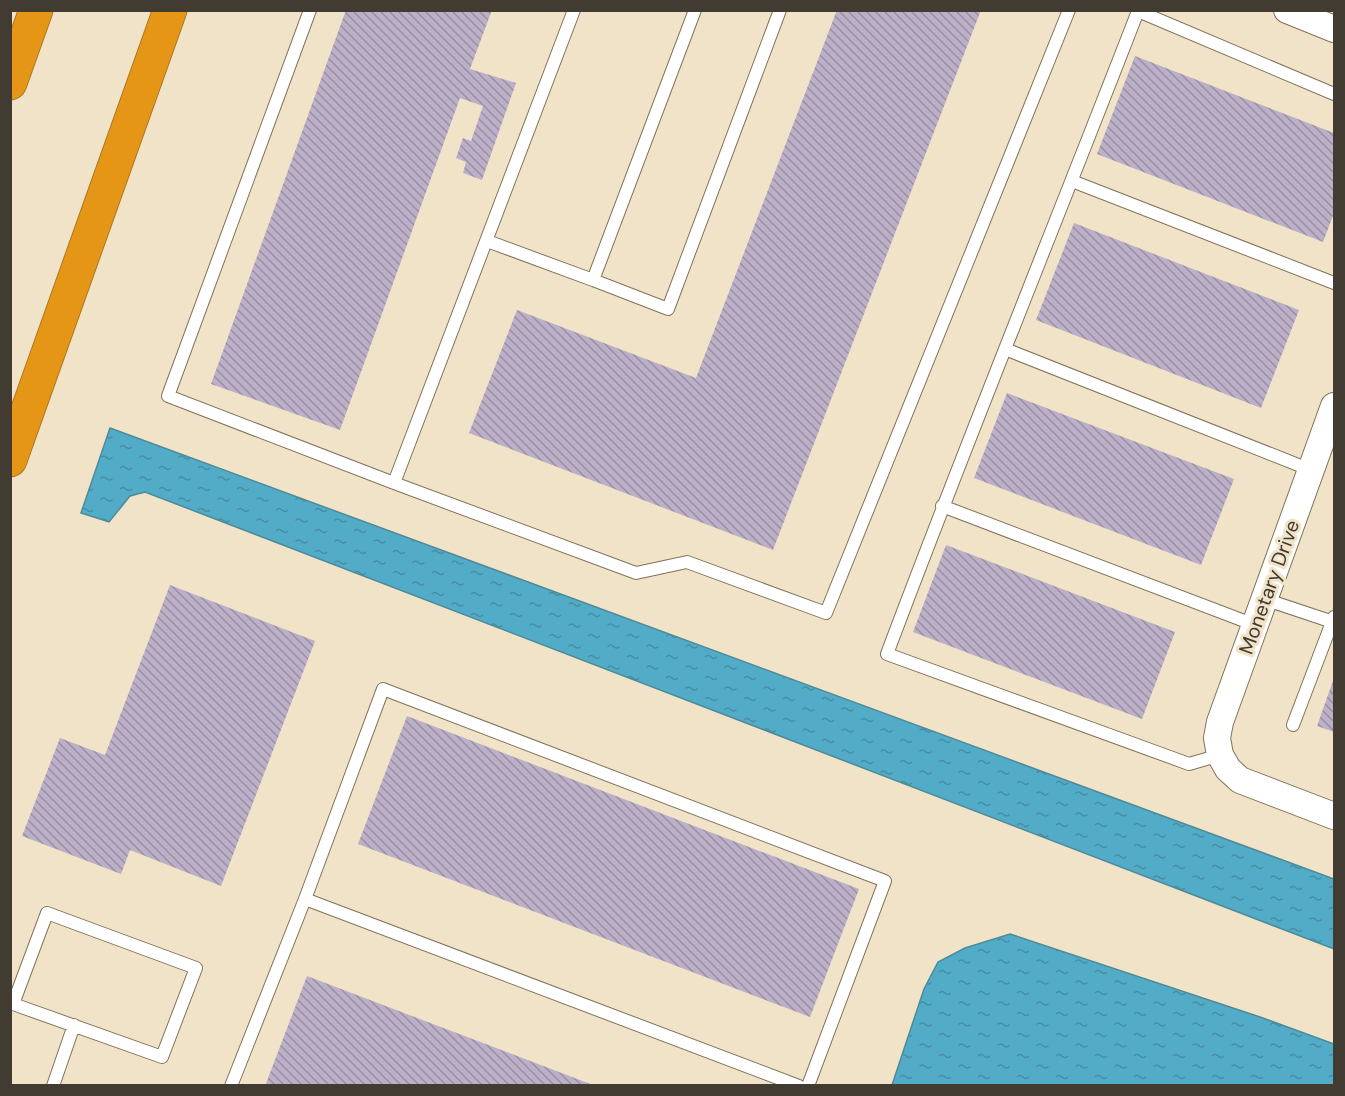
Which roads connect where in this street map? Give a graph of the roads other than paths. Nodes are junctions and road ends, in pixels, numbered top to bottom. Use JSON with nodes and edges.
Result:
{"nodes":[{"id":1,"x":36,"y":10,"type":"edge"},
{"id":2,"x":170,"y":10,"type":"edge"},
{"id":3,"x":310,"y":10,"type":"edge"},
{"id":4,"x":574,"y":10,"type":"edge"},
{"id":5,"x":695,"y":10,"type":"edge"},
{"id":6,"x":780,"y":10,"type":"edge"},
{"id":7,"x":1069,"y":10,"type":"edge"},
{"id":8,"x":1287,"y":10,"type":"edge"},
{"id":9,"x":1335,"y":29,"type":"edge"},
{"id":10,"x":10,"y":83,"type":"edge"},
{"id":11,"x":1335,"y":94,"type":"edge"},
{"id":12,"x":1072,"y":181,"type":"junction"},
{"id":13,"x":487,"y":241,"type":"junction"},
{"id":14,"x":593,"y":280,"type":"junction"},
{"id":15,"x":1335,"y":284,"type":"edge"},
{"id":16,"x":1005,"y":349,"type":"junction"},
{"id":17,"x":1332,"y":418,"type":"edge"},
{"id":18,"x":10,"y":460,"type":"edge"},
{"id":19,"x":1311,"y":470,"type":"junction"},
{"id":20,"x":393,"y":483,"type":"junction"},
{"id":21,"x":942,"y":506,"type":"junction"},
{"id":22,"x":1264,"y":599,"type":"junction"},
{"id":23,"x":1334,"y":620,"type":"edge"},
{"id":24,"x":1255,"y":625,"type":"junction"},
{"id":25,"x":1293,"y":725,"type":"dead end"},
{"id":26,"x":1224,"y":762,"type":"junction"},
{"id":27,"x":1335,"y":816,"type":"edge"},
{"id":28,"x":305,"y":899,"type":"junction"},
{"id":29,"x":74,"y":1025,"type":"junction"},
{"id":30,"x":53,"y":1086,"type":"edge"},
{"id":31,"x":231,"y":1086,"type":"edge"},
{"id":32,"x":799,"y":1086,"type":"edge"},
{"id":33,"x":808,"y":1086,"type":"edge"}],
"edges":[{"from":1,"to":10,"type":"highway"},
{"from":2,"to":18,"type":"highway"},
{"from":3,"to":20,"type":"lane"},
{"from":4,"to":13,"type":"lane"},
{"from":5,"to":14,"type":"lane"},
{"from":6,"to":14,"type":"lane"},
{"from":7,"to":20,"type":"lane"},
{"from":8,"to":9,"type":"street"},
{"from":11,"to":12,"type":"lane"},
{"from":12,"to":15,"type":"lane"},
{"from":12,"to":16,"type":"lane"},
{"from":13,"to":14,"type":"lane"},
{"from":13,"to":20,"type":"lane"},
{"from":16,"to":19,"type":"lane"},
{"from":16,"to":21,"type":"lane"},
{"from":17,"to":19,"type":"street","name":"Monetary Drive"},
{"from":19,"to":22,"type":"street","name":"Monetary Drive"},
{"from":21,"to":24,"type":"lane"},
{"from":21,"to":26,"type":"lane"},
{"from":22,"to":23,"type":"lane"},
{"from":22,"to":24,"type":"street","name":"Monetary Drive"},
{"from":23,"to":25,"type":"lane"},
{"from":24,"to":26,"type":"street","name":"Monetary Drive"},
{"from":26,"to":27,"type":"street"},
{"from":28,"to":31,"type":"lane"},
{"from":28,"to":32,"type":"lane"},
{"from":28,"to":33,"type":"lane"},
{"from":29,"to":29,"type":"lane"},
{"from":29,"to":30,"type":"lane"}]}
